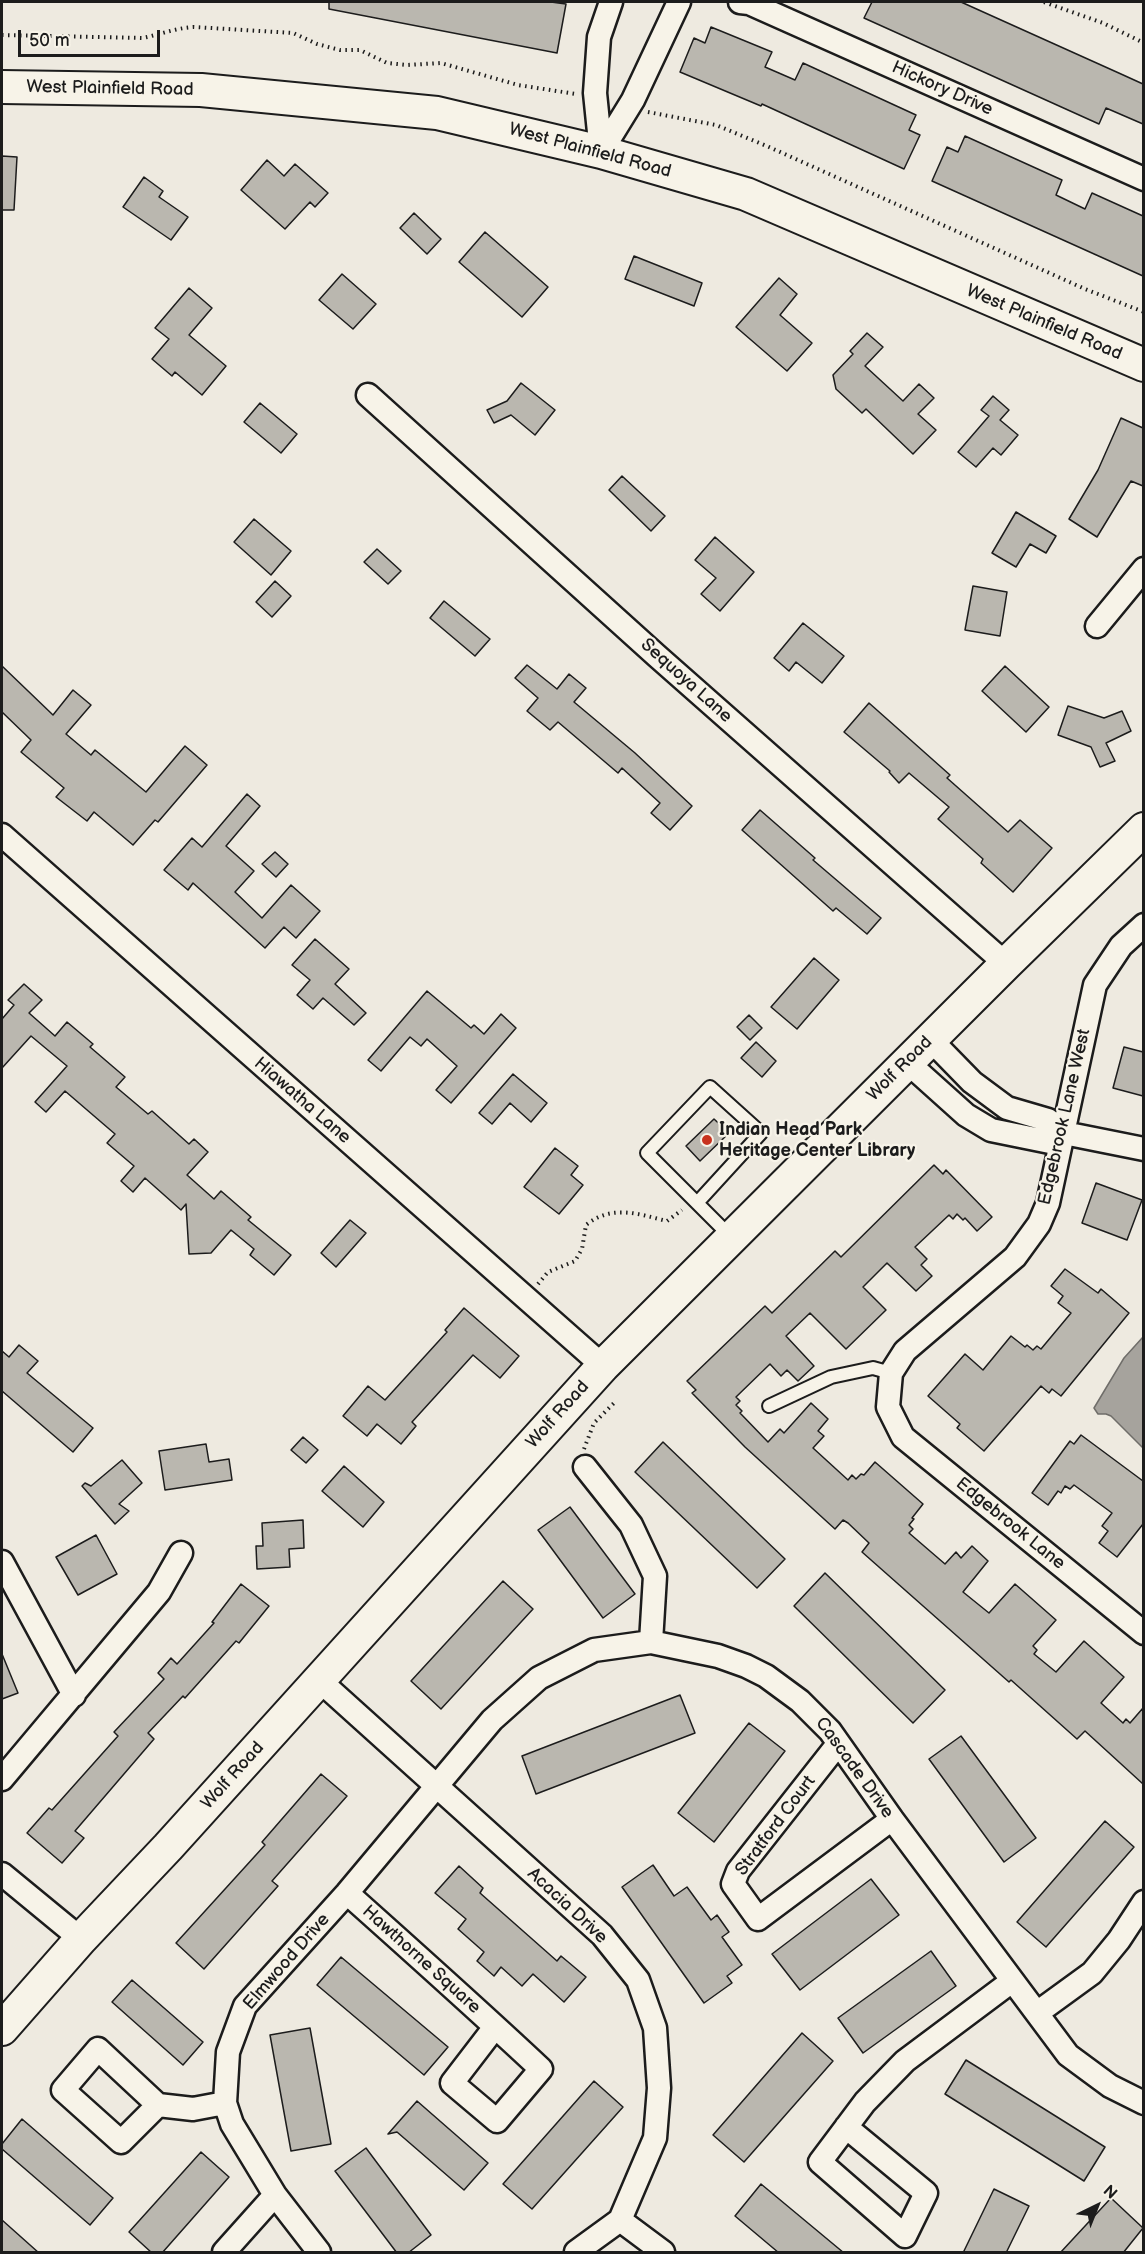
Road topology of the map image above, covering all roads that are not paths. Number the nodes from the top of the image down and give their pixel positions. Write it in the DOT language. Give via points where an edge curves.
graph roads {
  1 [pos="611,2"];
  2 [pos="680,2"];
  3 [pos="740,2"];
  4 [pos="2,87"];
  5 [pos="601,152"];
  6 [pos="1143,179"];
  7 [pos="1143,365"];
  8 [pos="368,395"];
  9 [pos="1143,569"];
  10 [pos="1097,626"];
  11 [pos="1143,829"];
  12 [pos="2,835"];
  13 [pos="1143,925"];
  14 [pos="1006,964"];
  15 [pos="930,1039"];
  16 [pos="907,1062"];
  17 [pos="1064,1134"];
  18 [pos="1143,1149"];
  19 [pos="697,1203"];
  20 [pos="732,1238"];
  21 [pos="603,1366"];
  22 [pos="891,1372"];
  23 [pos="769,1406"];
  24 [pos="585,1467"];
  25 [pos="181,1553"];
  26 [pos="2,1562"];
  27 [pos="1143,1633"];
  28 [pos="651,1642"];
  29 [pos="319,1680"];
  30 [pos="74,1695"];
  31 [pos="838,1744"];
  32 [pos="2,1779"];
  33 [pos="436,1787"];
  34 [pos="892,1819"];
  35 [pos="2,1874"];
  36 [pos="347,1893"];
  37 [pos="1143,1902"];
  38 [pos="81,1939"];
  39 [pos="1012,1981"];
  40 [pos="1037,2013"];
  41 [pos="495,2027"];
  42 [pos="2,2029"];
  43 [pos="225,2103"];
  44 [pos="1143,2103"];
  45 [pos="158,2105"];
  46 [pos="846,2127"];
  47 [pos="275,2195"];
  48 [pos="620,2220"];
  49 [pos="224,2253"];
  50 [pos="320,2253"];
  51 [pos="576,2253"];
  52 [pos="663,2253"];
  1 -- 5 [label="street" via="599,37 595,93"];
  2 -- 5 [label="street" via="633,100"];
  3 -- 6 [label="street, Hickory Drive"];
  4 -- 5 [label="street, West Plainfield Road" via="201,90 437,112"];
  5 -- 7 [label="street, West Plainfield Road" via="746,194"];
  8 -- 14 [label="street, Sequoya Lane"];
  9 -- 10 [label="street"];
  11 -- 14 [label="street, Wolf Road"];
  12 -- 21 [label="street, Hiawatha Lane"];
  13 -- 17 [label="street, Edgebrook Lane West" via="1121,946 1095,985"];
  14 -- 15 [label="street, Wolf Road"];
  15 -- 16 [label="street, Wolf Road"];
  15 -- 17 [label="street" via="972,1082 1007,1108 1048,1120"];
  16 -- 17 [label="street" via="966,1115 991,1130 1050,1142"];
  16 -- 20 [label="street, Wolf Road"];
  17 -- 18 [label="street"];
  17 -- 22 [label="street, Edgebrook Lane West" via="1048,1203 1030,1238 1015,1257 905,1351"];
  19 -- 19 [label="lane" via="761,1133 710,1087 647,1153"];
  19 -- 20 [label="lane"];
  20 -- 21 [label="street, Wolf Road"];
  21 -- 29 [label="street, Wolf Road"];
  22 -- 23 [label="lane" via="873,1368 831,1377"];
  22 -- 27 [label="street, Edgebrook Lane" via="888,1407 903,1437"];
  24 -- 28 [label="street" via="631,1525 655,1576"];
  25 -- 30 [label="street" via="159,1592"];
  26 -- 30 [label="street"];
  28 -- 31 [label="street, Cascade Drive" via="717,1656 766,1676 821,1720"];
  28 -- 33 [label="street, Cascade Drive" via="594,1650 539,1678 492,1720"];
  29 -- 33 [label="street, Acacia Drive"];
  29 -- 38 [label="street, Wolf Road"];
  30 -- 32 [label="street"];
  31 -- 34 [label="street, Cascade Drive"];
  31 -- 34 [label="street, Stratford Court" via="738,1871 733,1884 758,1919"];
  33 -- 36 [label="street, Elmwood Drive"];
  33 -- 48 [label="street, Acacia Drive" via="602,1935 638,1980 655,2028 659,2088 655,2138"];
  34 -- 39 [label="street, Cascade Drive"];
  35 -- 38 [label="street"];
  36 -- 41 [label="street, Hawthorne Square"];
  36 -- 43 [label="street, Elmwood Drive" via="245,2006 228,2052"];
  37 -- 40 [label="street" via="1092,1973"];
  38 -- 42 [label="street, Wolf Road"];
  39 -- 40 [label="street, Cascade Drive"];
  39 -- 46 [label="street" via="905,2061"];
  40 -- 44 [label="street, Cascade Drive" via="1068,2055 1110,2086"];
  43 -- 45 [label="street" via="193,2109"];
  43 -- 47 [label="street, Elmwood Drive" via="232,2124"];
  46 -- 46 [label="street" via="820,2162 905,2236 926,2193"];
  47 -- 49 [label="street"];
  47 -- 50 [label="street, Elmwood Drive"];
  48 -- 51 [label="street"];
  48 -- 52 [label="street"];
}
